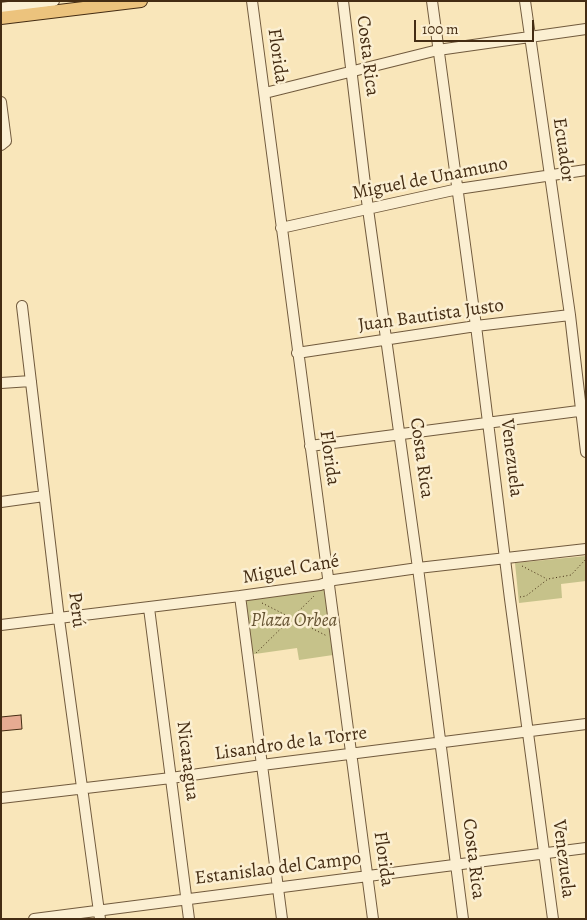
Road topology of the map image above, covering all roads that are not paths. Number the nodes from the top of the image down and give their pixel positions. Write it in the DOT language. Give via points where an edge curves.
graph roads {
  1 [pos="54,1"];
  2 [pos="140,1"];
  3 [pos="252,1"];
  4 [pos="343,1"];
  5 [pos="432,1"];
  6 [pos="526,1"];
  7 [pos="1,8"];
  8 [pos="1,18"];
  9 [pos="586,29"];
  10 [pos="531,36"];
  11 [pos="438,50"];
  12 [pos="352,72"];
  13 [pos="265,93"];
  14 [pos="1,102"];
  15 [pos="4,143"];
  16 [pos="586,170"];
  17 [pos="549,175"];
  18 [pos="458,189"];
  19 [pos="368,209"];
  20 [pos="281,228"];
  21 [pos="22,306"];
  22 [pos="570,315"];
  23 [pos="476,326"];
  24 [pos="387,340"];
  25 [pos="297,352"];
  26 [pos="30,381"];
  27 [pos="1,384"];
  28 [pos="583,410"];
  29 [pos="488,422"];
  30 [pos="400,435"];
  31 [pos="310,446"];
  32 [pos="586,452"];
  33 [pos="44,496"];
  34 [pos="1,502"];
  35 [pos="586,549"];
  36 [pos="506,558"];
  37 [pos="418,568"];
  38 [pos="328,582"];
  39 [pos="244,596"];
  40 [pos="149,608"];
  41 [pos="59,619"];
  42 [pos="1,626"];
  43 [pos="586,724"];
  44 [pos="528,732"];
  45 [pos="440,742"];
  46 [pos="351,753"];
  47 [pos="262,764"];
  48 [pos="171,778"];
  49 [pos="82,788"];
  50 [pos="1,798"];
  51 [pos="586,848"];
  52 [pos="544,853"];
  53 [pos="456,864"];
  54 [pos="368,875"];
  55 [pos="278,887"];
  56 [pos="186,899"];
  57 [pos="99,914"];
  58 [pos="34,919"];
  59 [pos="189,919"];
  60 [pos="282,919"];
  61 [pos="373,919"];
  62 [pos="463,919"];
  63 [pos="553,919"];
  1 -- 7 [label="street"];
  2 -- 8 [label="main road"];
  3 -- 13 [label="street, Florida"];
  4 -- 12 [label="street, Costa Rica"];
  5 -- 11 [label="street, Venezuela"];
  6 -- 10 [label="street, Ecuador"];
  9 -- 10 [label="street"];
  10 -- 11 [label="street"];
  10 -- 17 [label="street, Ecuador"];
  11 -- 12 [label="street"];
  11 -- 18 [label="street, Venezuela"];
  12 -- 13 [label="street"];
  12 -- 19 [label="street, Costa Rica"];
  13 -- 20 [label="street, Florida"];
  14 -- 15 [label="street"];
  16 -- 17 [label="street, Miguel de Unamuno"];
  17 -- 18 [label="street, Miguel de Unamuno"];
  17 -- 22 [label="street, Ecuador"];
  18 -- 19 [label="street, Miguel de Unamuno"];
  18 -- 23 [label="street, Venezuela"];
  19 -- 20 [label="street, Miguel de Unamuno"];
  19 -- 24 [label="street, Costa Rica"];
  20 -- 25 [label="street, Florida"];
  21 -- 26 [label="street, Perú"];
  22 -- 23 [label="street, Juan Bautista Justo"];
  22 -- 28 [label="street, Ecuador"];
  23 -- 24 [label="street, Juan Bautista Justo"];
  23 -- 29 [label="street, Venezuela"];
  24 -- 25 [label="street, Juan Bautista Justo"];
  24 -- 30 [label="street, Costa Rica"];
  25 -- 31 [label="street, Florida"];
  26 -- 27 [label="street"];
  26 -- 33 [label="street, Perú"];
  28 -- 29 [label="street"];
  28 -- 32 [label="street, Ecuador"];
  29 -- 30 [label="street"];
  29 -- 36 [label="street, Venezuela"];
  30 -- 31 [label="street"];
  30 -- 37 [label="street, Costa Rica"];
  31 -- 38 [label="street, Florida"];
  33 -- 34 [label="street"];
  33 -- 41 [label="street, Perú"];
  35 -- 36 [label="street, Miguel Cané"];
  36 -- 37 [label="street, Miguel Cané"];
  36 -- 44 [label="street, Venezuela"];
  37 -- 38 [label="street, Miguel Cané"];
  37 -- 45 [label="street, Costa Rica"];
  38 -- 39 [label="street, Miguel Cané"];
  38 -- 46 [label="street, Florida"];
  39 -- 40 [label="street, Miguel Cané"];
  39 -- 47 [label="street"];
  40 -- 41 [label="street, Miguel Cané"];
  40 -- 48 [label="street, Nicaragua"];
  41 -- 42 [label="street, Miguel Cané"];
  41 -- 49 [label="street, Perú"];
  43 -- 44 [label="street, Lisandro de la Torre"];
  44 -- 45 [label="street, Lisandro de la Torre"];
  44 -- 52 [label="street, Venezuela"];
  45 -- 46 [label="street, Lisandro de la Torre"];
  45 -- 53 [label="street, Costa Rica"];
  46 -- 47 [label="street, Lisandro de la Torre"];
  46 -- 54 [label="street, Florida"];
  47 -- 48 [label="street, Lisandro de la Torre"];
  47 -- 55 [label="street"];
  48 -- 49 [label="street, Lisandro de la Torre"];
  48 -- 56 [label="street, Nicaragua"];
  49 -- 50 [label="street, Lisandro de la Torre"];
  49 -- 57 [label="street, Perú"];
  51 -- 52 [label="street, Estanislao del Campo"];
  52 -- 53 [label="street, Estanislao del Campo"];
  52 -- 63 [label="street, Venezuela"];
  53 -- 54 [label="street, Estanislao del Campo"];
  53 -- 62 [label="street, Costa Rica"];
  54 -- 55 [label="street, Estanislao del Campo"];
  54 -- 61 [label="street, Florida"];
  55 -- 56 [label="street, Estanislao del Campo"];
  55 -- 60 [label="street"];
  56 -- 57 [label="street, Estanislao del Campo"];
  56 -- 59 [label="street, Nicaragua"];
  57 -- 58 [label="street, Estanislao del Campo"];
}
